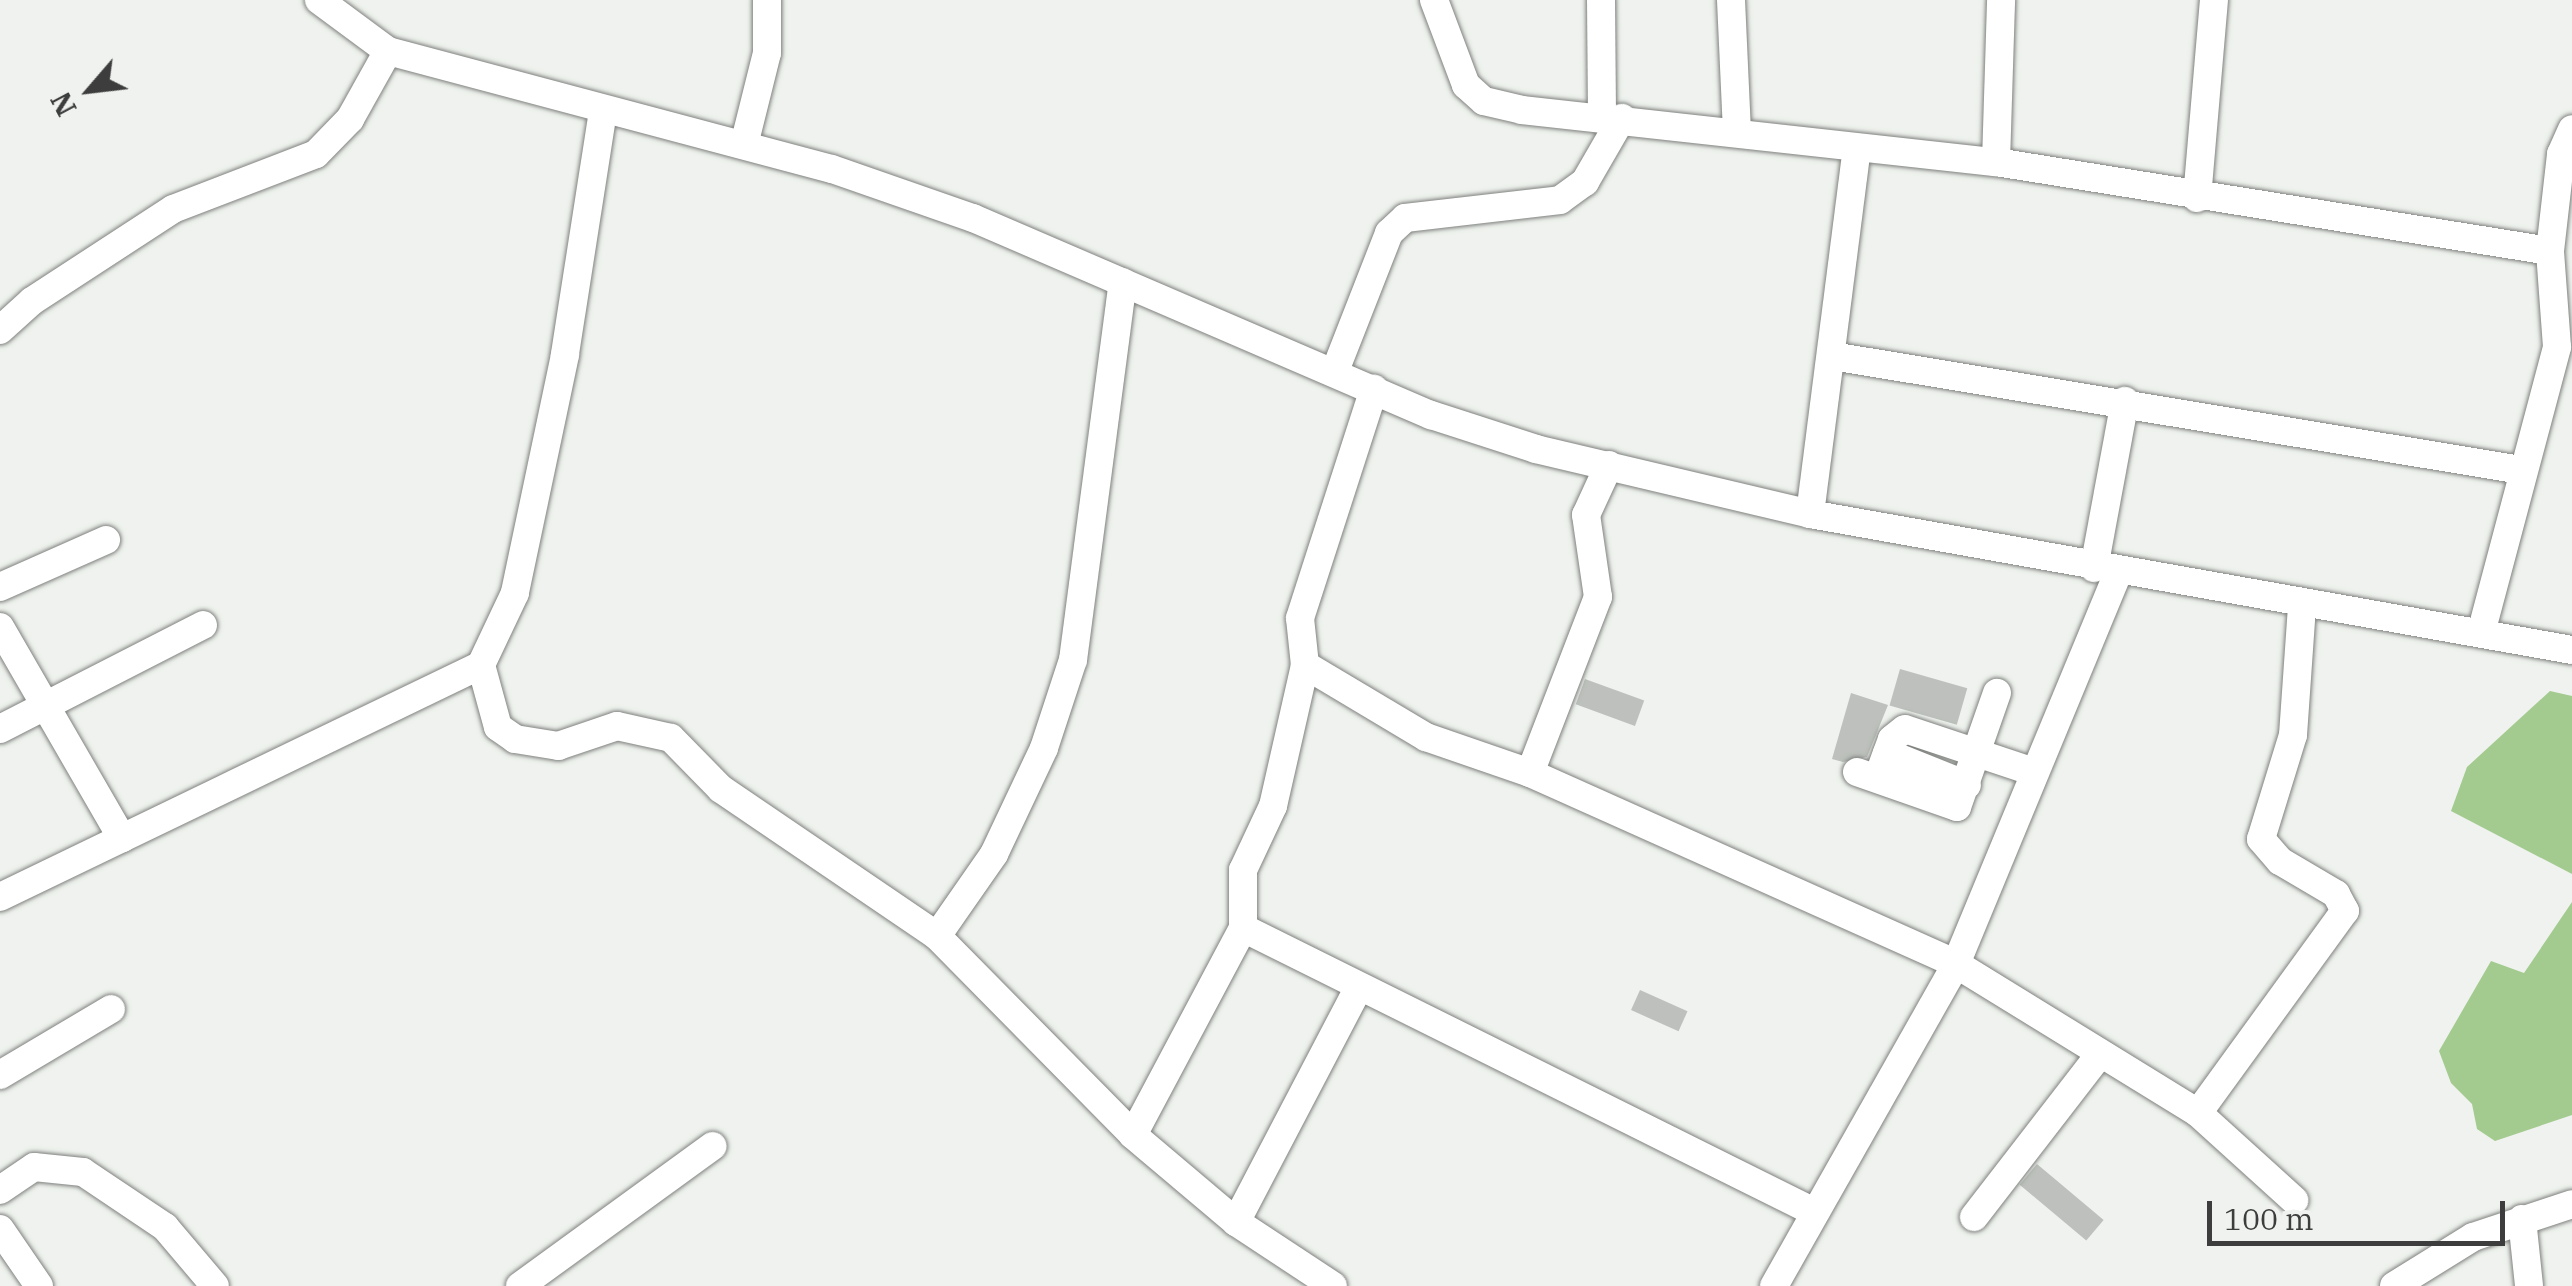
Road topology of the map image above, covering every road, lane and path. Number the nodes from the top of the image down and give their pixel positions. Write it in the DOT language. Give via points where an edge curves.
graph roads {
  1 [pos="319,0"];
  2 [pos="768,0"];
  3 [pos="1434,0"];
  4 [pos="1601,0"];
  5 [pos="1731,0"];
  6 [pos="2001,0"];
  7 [pos="2214,0"];
  8 [pos="388,50"];
  9 [pos="603,111"];
  10 [pos="1612,118"];
  11 [pos="2572,128"];
  12 [pos="1737,130"];
  13 [pos="744,145"];
  14 [pos="1857,149"];
  15 [pos="1996,162"];
  16 [pos="2197,198"];
  17 [pos="2550,250"];
  18 [pos="1123,282"];
  19 [pos="0,330"];
  20 [pos="1832,356"];
  21 [pos="1335,371"];
  22 [pos="1374,389"];
  23 [pos="2125,401"];
  24 [pos="1610,465"];
  25 [pos="2521,470"];
  26 [pos="1810,514"];
  27 [pos="106,540"];
  28 [pos="2106,570"];
  29 [pos="0,588"];
  30 [pos="2302,606"];
  31 [pos="203,626"];
  32 [pos="0,627"];
  33 [pos="2481,633"];
  34 [pos="2572,650"];
  35 [pos="1306,664"];
  36 [pos="481,666"];
  37 [pos="1997,693"];
  38 [pos="46,706"];
  39 [pos="0,729"];
  40 [pos="1978,753"];
  41 [pos="2034,772"];
  42 [pos="1530,773"];
  43 [pos="122,838"];
  44 [pos="0,897"];
  45 [pos="1243,928"];
  46 [pos="936,936"];
  47 [pos="1956,964"];
  48 [pos="1358,986"];
  49 [pos="111,1009"];
  50 [pos="2098,1055"];
  51 [pos="0,1075"];
  52 [pos="2198,1113"];
  53 [pos="1134,1135"];
  54 [pos="713,1146"];
  55 [pos="0,1190"];
  56 [pos="2294,1200"];
  57 [pos="2572,1204"];
  58 [pos="1814,1212"];
  59 [pos="1974,1217"];
  60 [pos="2522,1219"];
  61 [pos="1236,1222"];
  62 [pos="0,1229"];
  63 [pos="39,1286"];
  64 [pos="215,1286"];
  65 [pos="520,1286"];
  66 [pos="1333,1286"];
  67 [pos="1774,1286"];
  68 [pos="2394,1286"];
  69 [pos="2529,1286"];
  1 -- 8 [label="street"];
  2 -- 13 [label="street" via="767,53"];
  3 -- 10 [label="street" via="1453,60 1484,100"];
  4 -- 10 [label="street"];
  5 -- 12 [label="street"];
  6 -- 15 [label="street"];
  7 -- 16 [label="street"];
  8 -- 9 [label="street"];
  8 -- 19 [label="street" via="350,119 316,154 174,209 32,301"];
  9 -- 13 [label="street"];
  9 -- 36 [label="street" via="565,354 515,593"];
  10 -- 12 [label="street"];
  10 -- 21 [label="street" via="1584,182 1560,200 1405,218 1389,233"];
  11 -- 17 [label="street" via="2561,154"];
  12 -- 14 [label="street"];
  13 -- 18 [label="street" via="973,218"];
  14 -- 15 [label="street"];
  14 -- 20 [label="street"];
  15 -- 16 [label="street"];
  16 -- 17 [label="street"];
  17 -- 25 [label="street" via="2557,348"];
  18 -- 21 [label="street"];
  18 -- 46 [label="street" via="1073,660 1044,748 994,854"];
  20 -- 23 [label="street"];
  20 -- 26 [label="street"];
  21 -- 22 [label="street"];
  22 -- 24 [label="street" via="1536,449"];
  22 -- 35 [label="street" via="1300,618"];
  23 -- 25 [label="street"];
  23 -- 28 [label="street"];
  24 -- 26 [label="street"];
  24 -- 42 [label="street" via="1586,514 1598,597"];
  25 -- 33 [label="street"];
  26 -- 28 [label="street"];
  27 -- 29 [label="street"];
  28 -- 30 [label="street"];
  28 -- 41 [label="street"];
  30 -- 33 [label="street"];
  30 -- 52 [label="street" via="2292,735 2261,839 2280,862 2336,894 2345,911"];
  31 -- 38 [label="street"];
  32 -- 38 [label="street"];
  33 -- 34 [label="street"];
  35 -- 42 [label="street" via="1379,714"];
  35 -- 45 [label="street" via="1274,806 1244,870"];
  36 -- 43 [label="street"];
  36 -- 46 [label="street" via="498,727 516,739 558,746 617,726 671,738 721,789"];
  37 -- 40 [label="street"];
  38 -- 39 [label="street"];
  38 -- 43 [label="street"];
  40 -- 40 [label="street" via="1967,785 1874,767 1905,729"];
  40 -- 41 [label="street"];
  41 -- 47 [label="street"];
  42 -- 47 [label="street"];
  43 -- 44 [label="street"];
  45 -- 48 [label="street"];
  45 -- 53 [label="street"];
  46 -- 53 [label="street"];
  47 -- 50 [label="street"];
  47 -- 58 [label="street"];
  48 -- 58 [label="street"];
  48 -- 61 [label="street"];
  49 -- 51 [label="street"];
  50 -- 52 [label="street"];
  50 -- 59 [label="street"];
  52 -- 56 [label="street"];
  53 -- 61 [label="street"];
  54 -- 65 [label="street"];
  55 -- 64 [label="street" via="34,1167 83,1172 166,1228"];
  57 -- 60 [label="street"];
  58 -- 67 [label="street"];
  60 -- 68 [label="street" via="2473,1236"];
  60 -- 69 [label="street"];
  61 -- 66 [label="street"];
  62 -- 63 [label="street"];
}
